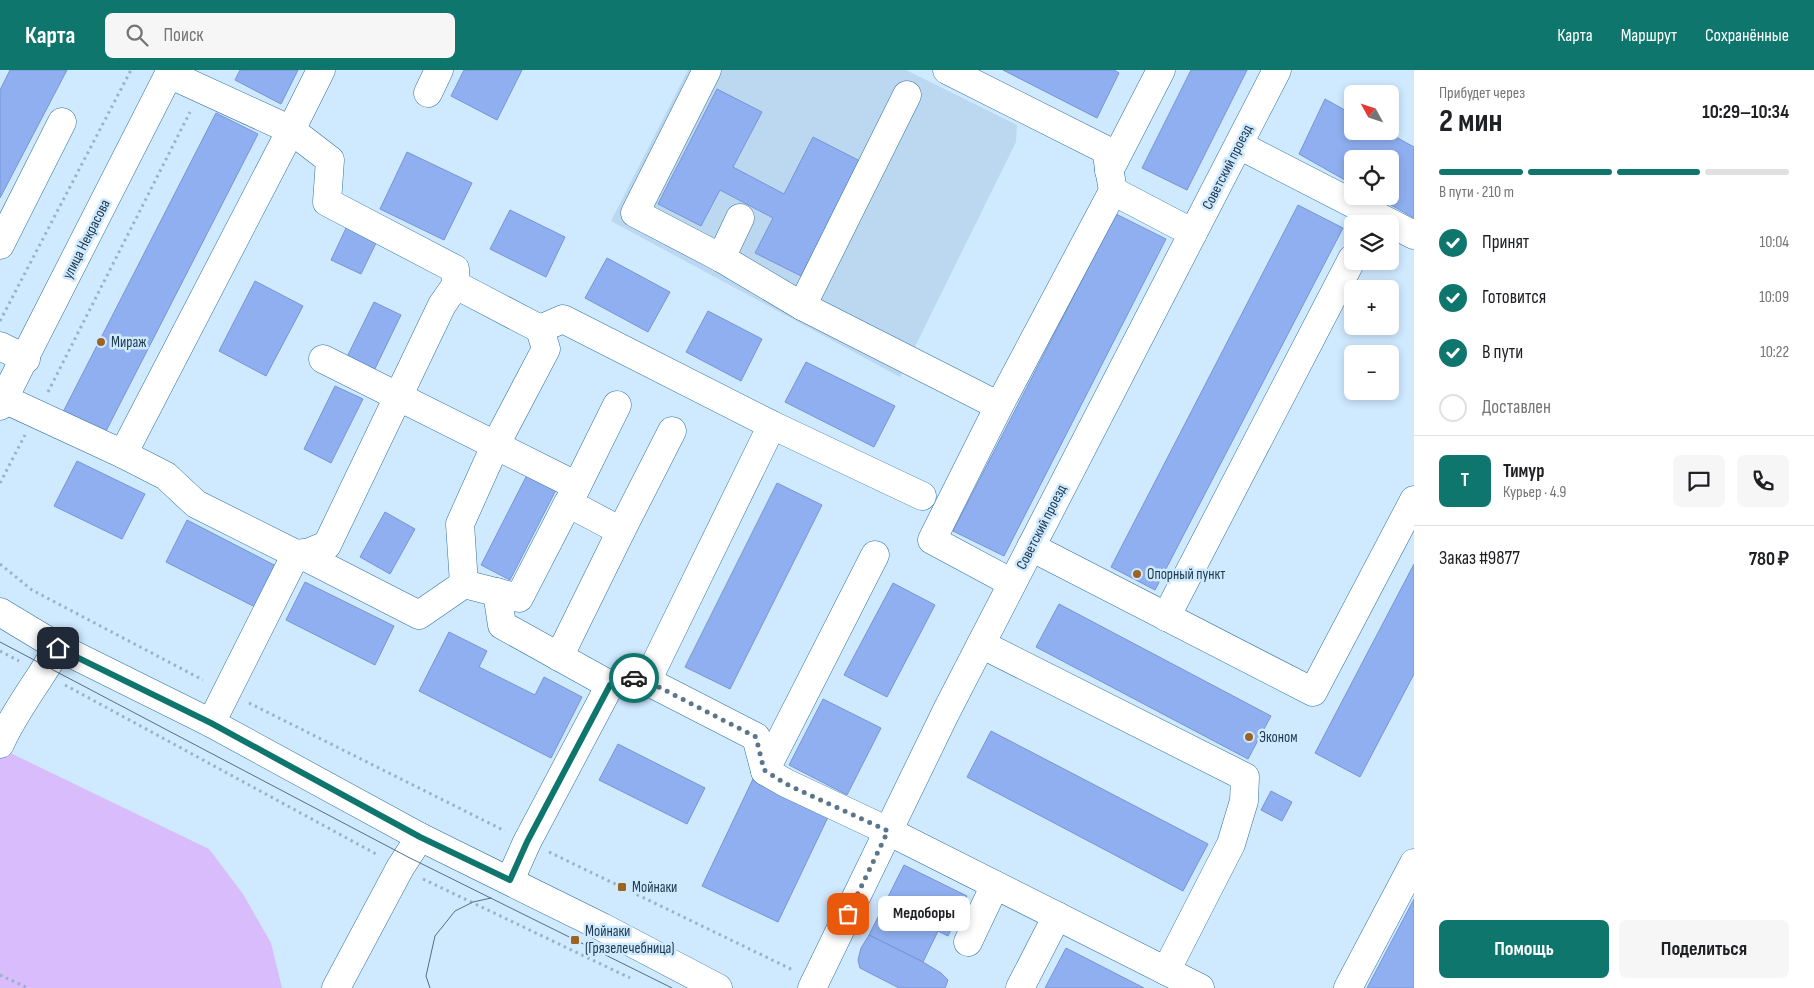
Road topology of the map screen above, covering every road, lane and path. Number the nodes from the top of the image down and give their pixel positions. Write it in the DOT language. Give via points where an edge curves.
graph roads {
  1 [pos="131,70"];
  2 [pos="321,70"];
  3 [pos="707,70"];
  4 [pos="947,70"];
  5 [pos="1161,70"];
  6 [pos="1277,70"];
  7 [pos="170,72"];
  8 [pos="202,89"];
  9 [pos="907,95"];
  10 [pos="62,122"];
  11 [pos="291,130"];
  12 [pos="1238,145"];
  13 [pos="1111,181"];
  14 [pos="1366,215"];
  15 [pos="740,218"];
  16 [pos="1399,229"];
  17 [pos="1193,233"];
  18 [pos="1414,235"];
  19 [pos="0,245"];
  20 [pos="721,258"];
  21 [pos="1346,270"];
  22 [pos="456,285"];
  23 [pos="802,306"];
  24 [pos="0,321"];
  25 [pos="540,329"];
  26 [pos="0,346"];
  27 [pos="26,358"];
  28 [pos="323,359"];
  29 [pos="397,398"];
  30 [pos="2,403"];
  31 [pos="617,405"];
  32 [pos="999,406"];
  33 [pos="36,414"];
  34 [pos="772,425"];
  35 [pos="672,431"];
  36 [pos="496,446"];
  37 [pos="123,454"];
  38 [pos="0,483"];
  39 [pos="572,495"];
  40 [pos="922,496"];
  41 [pos="1414,500"];
  42 [pos="620,530"];
  43 [pos="1031,547"];
  44 [pos="298,554"];
  45 [pos="875,555"];
  46 [pos="0,564"];
  47 [pos="1012,583"];
  48 [pos="464,584"];
  49 [pos="497,592"];
  50 [pos="0,612"];
  51 [pos="1166,617"];
  52 [pos="981,644"];
  53 [pos="58,648"];
  54 [pos="0,651"];
  55 [pos="559,656"];
  56 [pos="43,673"];
  57 [pos="647,681"];
  58 [pos="610,685"];
  59 [pos="227,692"];
  60 [pos="211,723"];
  61 [pos="0,744"];
  62 [pos="764,770"];
  63 [pos="888,831"];
  64 [pos="420,837"];
  65 [pos="527,842"];
  66 [pos="1414,863"];
  67 [pos="400,868"];
  68 [pos="510,880"];
  69 [pos="995,885"];
  70 [pos="1056,916"];
  71 [pos="968,942"];
  72 [pos="1166,971"];
  73 [pos="0,975"];
  74 [pos="630,978"];
  75 [pos="814,984"];
  76 [pos="28,988"];
  77 [pos="336,988"];
  78 [pos="718,988"];
  79 [pos="1020,988"];
  80 [pos="1200,988"];
  81 [pos="1348,988"];
  1 -- 24 [label="path"];
  2 -- 11 [label="street"];
  3 -- 20 [label="street" via="635,214"];
  4 -- 13 [label="street" via="1106,150"];
  5 -- 13 [label="street"];
  6 -- 12 [label="street, Советский проезд"];
  7 -- 8 [label="street"];
  7 -- 27 [label="street, улица Некрасова"];
  8 -- 11 [label="street"];
  8 -- 33 [label="path"];
  9 -- 23 [label="street"];
  10 -- 19 [label="street"];
  11 -- 22 [label="street" via="330,160 327,202 455,269"];
  11 -- 37 [label="street"];
  12 -- 14 [label="street"];
  12 -- 17 [label="street, Советский проезд"];
  13 -- 17 [label="street"];
  13 -- 32 [label="street"];
  15 -- 20 [label="street"];
  16 -- 18 [label="street"];
  17 -- 43 [label="street, Советский проезд"];
  20 -- 23 [label="street"];
  21 -- 51 [label="street"];
  22 -- 25 [label="street"];
  22 -- 29 [label="street" via="442,305"];
  23 -- 32 [label="street"];
  25 -- 34 [label="street" via="563,319"];
  25 -- 36 [label="street" via="546,349"];
  26 -- 27 [label="street"];
  27 -- 30 [label="street, улица Некрасова"];
  28 -- 29 [label="street"];
  29 -- 36 [label="street"];
  29 -- 44 [label="street" via="327,545"];
  30 -- 33 [label="street"];
  31 -- 39 [label="street"];
  32 -- 47 [label="street" via="932,540"];
  33 -- 37 [label="street"];
  33 -- 38 [label="path"];
  34 -- 40 [label="street"];
  34 -- 57 [label="street"];
  35 -- 42 [label="street"];
  36 -- 39 [label="street"];
  36 -- 48 [label="street" via="460,524"];
  37 -- 44 [label="street" via="166,476 196,504"];
  39 -- 42 [label="street"];
  39 -- 49 [label="street" via="519,598"];
  41 -- 51 [label="street" via="1313,692"];
  42 -- 55 [label="street"];
  43 -- 47 [label="street, Советский проезд"];
  43 -- 51 [label="street"];
  44 -- 48 [label="street" via="419,614"];
  44 -- 59 [label="street"];
  45 -- 62 [label="street"];
  46 -- 59 [label="path" via="32,590"];
  47 -- 52 [label="street, Советский проезд"];
  48 -- 49 [label="street"];
  49 -- 55 [label="street" via="502,625"];
  50 -- 53 [label="street"];
  52 -- 63 [label="street, Советский проезд"];
  52 -- 72 [label="street" via="1245,777 1244,801 1230,844"];
  53 -- 56 [label="street"];
  53 -- 60 [label="street"];
  54 -- 56 [label="path"];
  55 -- 58 [label="street"];
  56 -- 61 [label="street"];
  56 -- 67 [label="path"];
  57 -- 58 [label="street" via="627,677"];
  57 -- 62 [label="street" via="756,737"];
  58 -- 65 [label="street"];
  59 -- 60 [label="street"];
  59 -- 65 [label="path"];
  60 -- 64 [label="street"];
  62 -- 63 [label="street" via="786,784"];
  63 -- 69 [label="street"];
  63 -- 75 [label="street, Советский проезд"];
  64 -- 67 [label="street"];
  64 -- 68 [label="street"];
  65 -- 68 [label="street"];
  65 -- 75 [label="path"];
  66 -- 81 [label="street"];
  67 -- 74 [label="path"];
  67 -- 77 [label="street"];
  68 -- 78 [label="street"];
  69 -- 70 [label="street"];
  69 -- 71 [label="street"];
  70 -- 72 [label="street"];
  70 -- 79 [label="street"];
  72 -- 80 [label="street"];
  73 -- 76 [label="path"];
}
